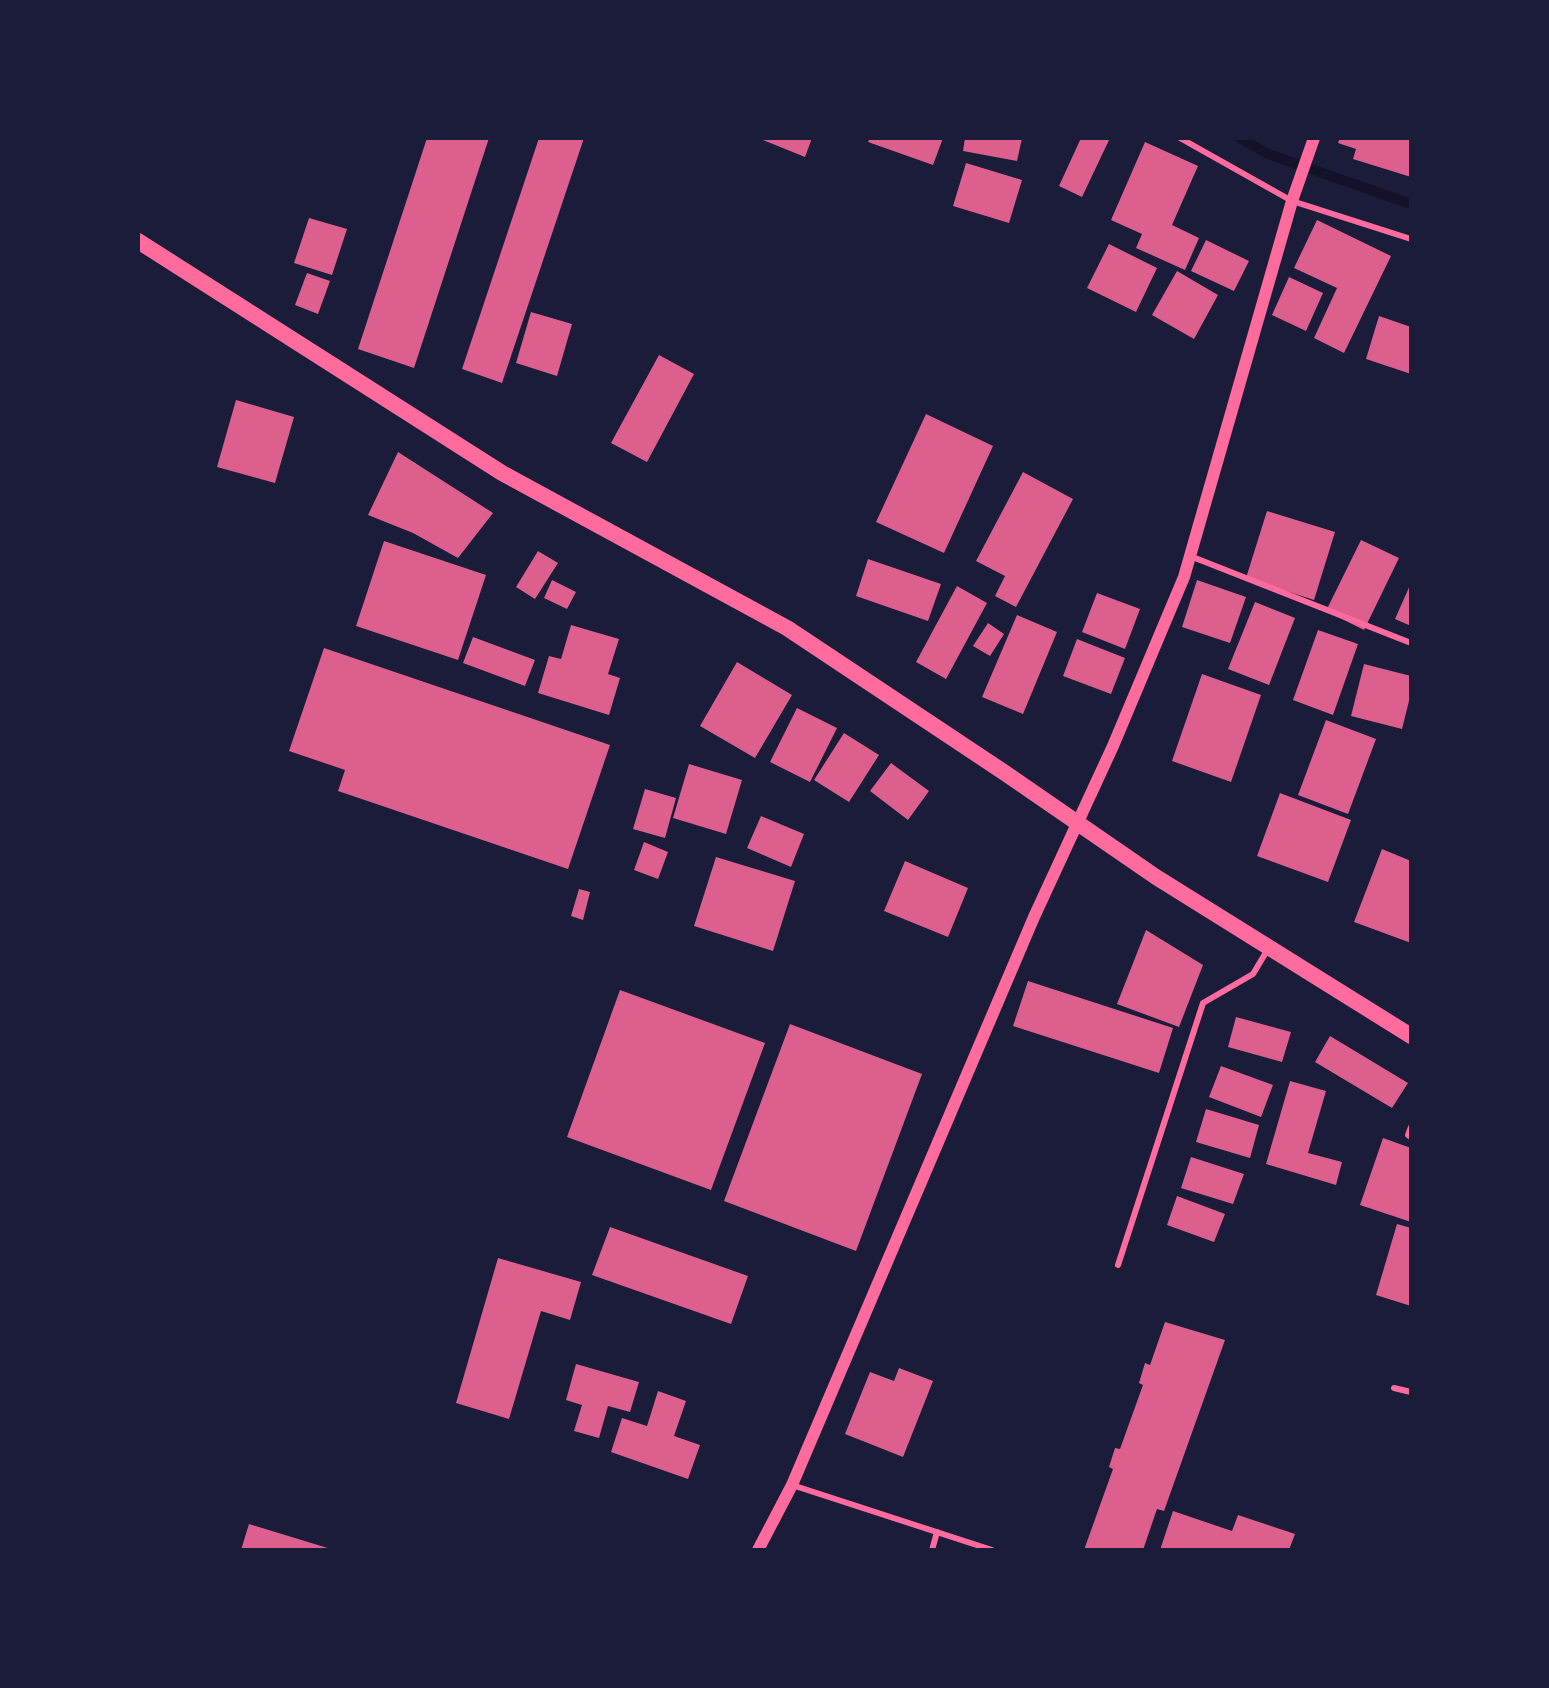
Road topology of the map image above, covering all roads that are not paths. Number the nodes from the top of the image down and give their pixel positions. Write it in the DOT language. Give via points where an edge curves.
graph roads {
  1 [pos="1180,138"];
  2 [pos="1312,142"];
  3 [pos="1292,201"];
  4 [pos="1411,239"];
  5 [pos="138,241"];
  6 [pos="1190,556"];
  7 [pos="1411,642"];
  8 [pos="1077,823"];
  9 [pos="1269,948"];
  10 [pos="1411,1036"];
  11 [pos="1411,1126"];
  12 [pos="1411,1137"];
  13 [pos="1118,1265"];
  14 [pos="1394,1388"];
  15 [pos="1411,1392"];
  16 [pos="792,1485"];
  17 [pos="938,1532"];
  18 [pos="758,1550"];
  19 [pos="932,1550"];
  20 [pos="992,1550"];
  1 -- 3 [label="street"];
  2 -- 3 [label="main road"];
  3 -- 4 [label="street"];
  3 -- 6 [label="main road"];
  5 -- 8 [label="highway" via="502,473 787,628"];
  6 -- 7 [label="street"];
  6 -- 8 [label="main road" via="1113,746"];
  8 -- 9 [label="highway"];
  8 -- 16 [label="main road"];
  9 -- 10 [label="highway"];
  9 -- 13 [label="street" via="1253,975 1203,1003"];
  11 -- 12 [label="street"];
  14 -- 15 [label="street"];
  16 -- 17 [label="street"];
  16 -- 18 [label="main road"];
  17 -- 19 [label="street"];
  17 -- 20 [label="street"];
}
